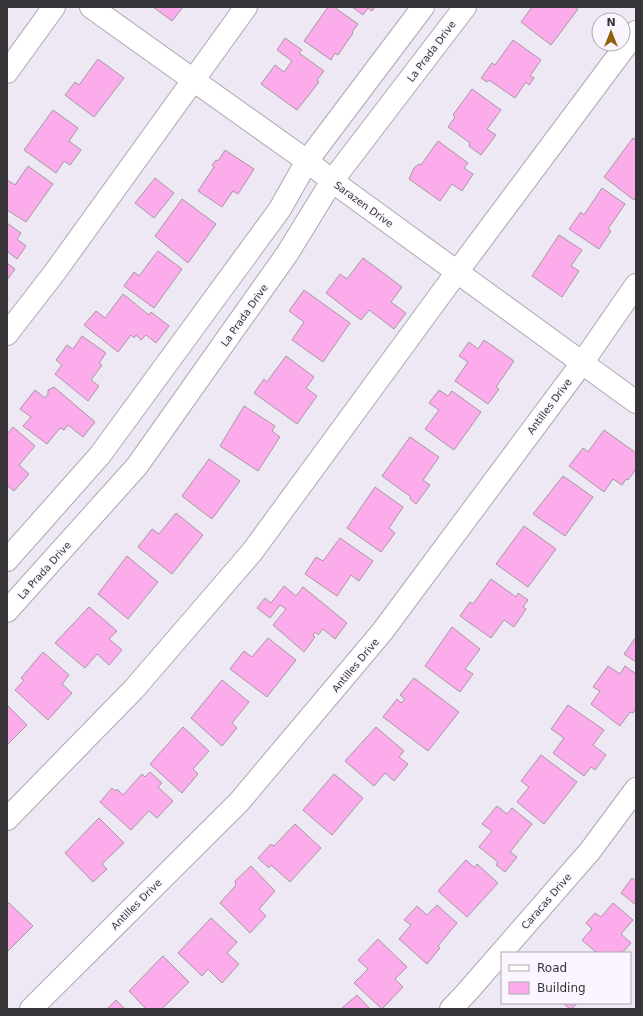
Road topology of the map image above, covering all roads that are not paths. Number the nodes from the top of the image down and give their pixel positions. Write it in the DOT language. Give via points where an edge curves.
graph roads {
  1 [pos="54,7"];
  2 [pos="91,7"];
  3 [pos="246,7"];
  4 [pos="423,7"];
  5 [pos="465,7"];
  6 [pos="636,32"];
  7 [pos="7,72"];
  8 [pos="193,80"];
  9 [pos="307,161"];
  10 [pos="332,181"];
  11 [pos="457,272"];
  12 [pos="636,285"];
  13 [pos="7,334"];
  14 [pos="582,363"];
  15 [pos="636,402"];
  16 [pos="7,560"];
  17 [pos="7,611"];
  18 [pos="636,789"];
  19 [pos="7,819"];
  20 [pos="502,952"];
  21 [pos="501,953"];
  22 [pos="31,1009"];
  23 [pos="451,1009"];
  1 -- 7 [label="street"];
  2 -- 8 [label="street, Sarazen Drive"];
  3 -- 8 [label="street"];
  4 -- 9 [label="street"];
  5 -- 10 [label="street, La Prada Drive"];
  6 -- 11 [label="street"];
  8 -- 9 [label="street, Sarazen Drive"];
  8 -- 13 [label="street" via="55,272"];
  9 -- 10 [label="street, Sarazen Drive"];
  9 -- 16 [label="street" via="280,209 100,455"];
  10 -- 11 [label="street, Sarazen Drive"];
  10 -- 17 [label="street, La Prada Drive" via="288,254 137,466"];
  11 -- 14 [label="street, Sarazen Drive"];
  11 -- 19 [label="street" via="252,552 134,689"];
  12 -- 14 [label="street, Antilles Drive"];
  14 -- 15 [label="street, Sarazen Drive"];
  14 -- 22 [label="street, Antilles Drive" via="382,632 239,802"];
  18 -- 20 [label="street, Caracas Drive" via="590,851"];
  21 -- 23 [label="street, Caracas Drive"];
}
